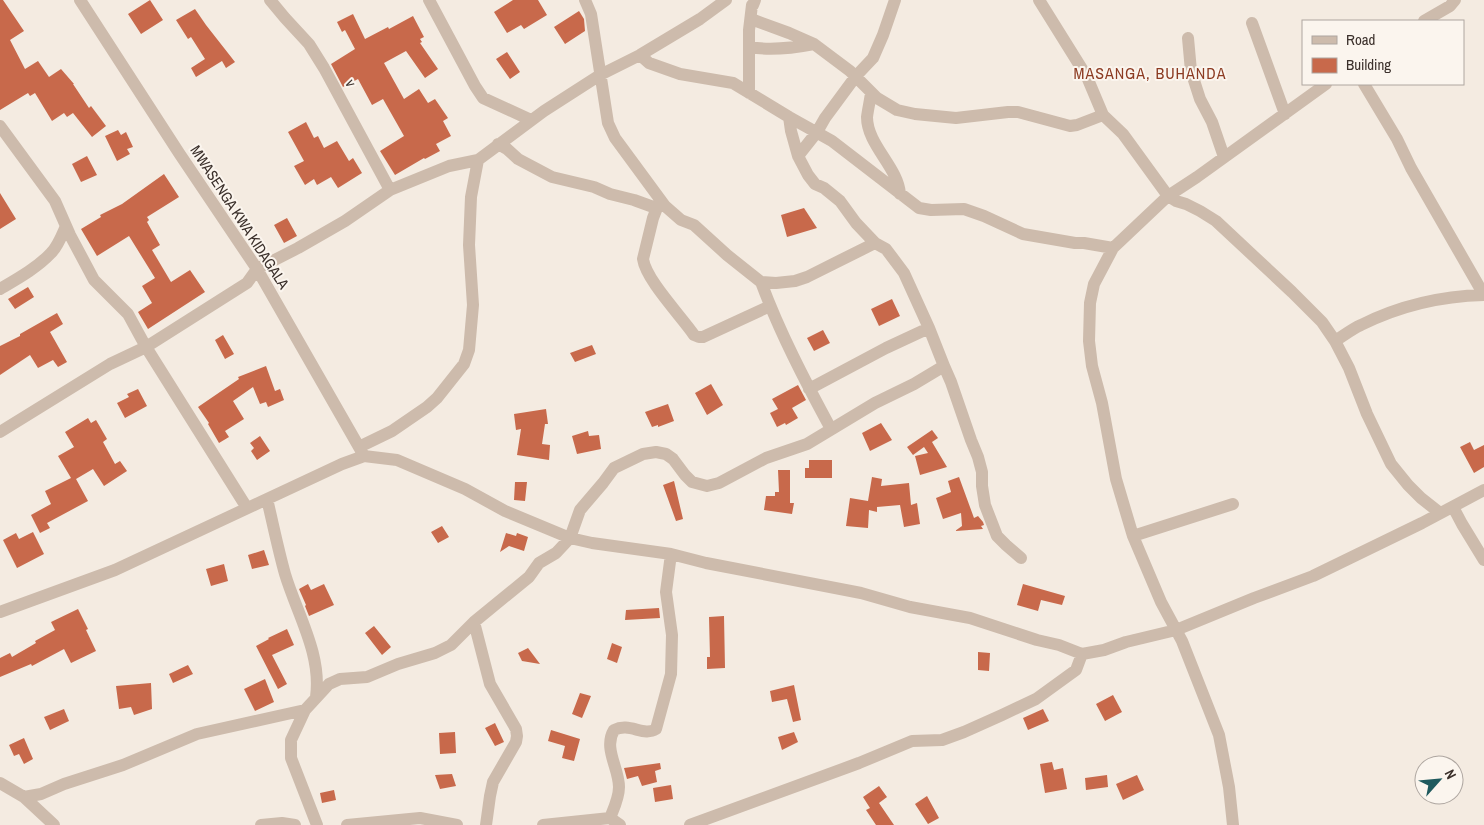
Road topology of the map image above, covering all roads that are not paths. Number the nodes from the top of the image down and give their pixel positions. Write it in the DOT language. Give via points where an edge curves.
graph roads {
  1 [pos="80,0"];
  2 [pos="270,0"];
  3 [pos="430,0"];
  4 [pos="585,0"];
  5 [pos="726,0"];
  6 [pos="755,0"];
  7 [pos="895,0"];
  8 [pos="1039,0"];
  9 [pos="1456,0"];
  10 [pos="751,19"];
  11 [pos="1426,20"];
  12 [pos="1252,23"];
  13 [pos="1188,38"];
  14 [pos="814,44"];
  15 [pos="750,47"];
  16 [pos="640,55"];
  17 [pos="600,75"];
  18 [pos="856,76"];
  19 [pos="1325,85"];
  20 [pos="1365,85"];
  21 [pos="749,93"];
  22 [pos="872,94"];
  23 [pos="1285,114"];
  24 [pos="1103,115"];
  25 [pos="790,117"];
  26 [pos="530,120"];
  27 [pos="0,126"];
  28 [pos="817,132"];
  29 [pos="498,144"];
  30 [pos="798,156"];
  31 [pos="1224,157"];
  32 [pos="478,160"];
  33 [pos="390,190"];
  34 [pos="900,194"];
  35 [pos="1168,196"];
  36 [pos="658,204"];
  37 [pos="66,226"];
  38 [pos="874,242"];
  39 [pos="1113,248"];
  40 [pos="257,268"];
  41 [pos="761,282"];
  42 [pos="0,289"];
  43 [pos="1484,295"];
  44 [pos="770,306"];
  45 [pos="929,328"];
  46 [pos="1335,341"];
  47 [pos="146,347"];
  48 [pos="944,366"];
  49 [pos="809,389"];
  50 [pos="831,429"];
  51 [pos="0,432"];
  52 [pos="362,452"];
  53 [pos="1484,490"];
  54 [pos="267,498"];
  55 [pos="1233,504"];
  56 [pos="1454,507"];
  57 [pos="247,508"];
  58 [pos="1440,513"];
  59 [pos="1133,536"];
  60 [pos="570,538"];
  61 [pos="671,554"];
  62 [pos="1021,558"];
  63 [pos="1484,560"];
  64 [pos="0,612"];
  65 [pos="474,622"];
  66 [pos="1176,630"];
  67 [pos="1082,654"];
  68 [pos="316,696"];
  69 [pos="305,710"];
  70 [pos="0,783"];
  71 [pos="24,797"];
  72 [pos="615,821"];
  73 [pos="54,825"];
  74 [pos="261,825"];
  75 [pos="295,825"];
  76 [pos="317,825"];
  77 [pos="347,825"];
  78 [pos="457,825"];
  79 [pos="486,825"];
  80 [pos="543,825"];
  81 [pos="690,825"];
  82 [pos="1232,825"];
  1 -- 40 [label="street, MWASENGA KWA KIDAGALA"];
  2 -- 33 [label="street, v" via="309,44"];
  3 -- 26 [label="street" via="483,98"];
  4 -- 17 [label="street" via="591,14"];
  5 -- 16 [label="street"];
  6 -- 10 [label="street"];
  7 -- 18 [label="street" via="873,58"];
  8 -- 24 [label="street" via="1087,77"];
  9 -- 11 [label="street"];
  10 -- 14 [label="street"];
  10 -- 15 [label="street"];
  12 -- 23 [label="street"];
  13 -- 31 [label="street" via="1191,71"];
  14 -- 15 [label="street" via="768,50"];
  14 -- 18 [label="street"];
  15 -- 21 [label="street"];
  16 -- 17 [label="street"];
  16 -- 21 [label="street" via="649,63 680,74 733,83"];
  17 -- 26 [label="street"];
  17 -- 36 [label="street" via="608,123"];
  18 -- 22 [label="street"];
  18 -- 28 [label="street"];
  19 -- 23 [label="street"];
  20 -- 43 [label="street"];
  21 -- 25 [label="street"];
  22 -- 24 [label="street" via="898,110 938,117 1018,112 1070,126"];
  22 -- 34 [label="street" via="867,119 896,178"];
  23 -- 31 [label="street"];
  24 -- 35 [label="street" via="1123,134"];
  25 -- 28 [label="street"];
  25 -- 30 [label="street"];
  26 -- 29 [label="street"];
  27 -- 37 [label="street" via="45,185"];
  28 -- 30 [label="street"];
  28 -- 34 [label="street"];
  29 -- 32 [label="street"];
  29 -- 36 [label="street" via="552,177"];
  30 -- 38 [label="street" via="815,184 840,201"];
  31 -- 35 [label="street"];
  32 -- 33 [label="street" via="449,166"];
  32 -- 52 [label="street" via="471,197 472,305 469,350 464,364 443,392 427,406"];
  33 -- 40 [label="street" via="345,221"];
  34 -- 39 [label="street" via="919,208 964,209 1023,234"];
  35 -- 39 [label="street"];
  35 -- 46 [label="street" via="1216,221 1322,322"];
  36 -- 41 [label="street" via="694,225"];
  36 -- 44 [label="street" via="643,259 644,266 694,335 703,337"];
  37 -- 42 [label="street" via="52,252"];
  37 -- 47 [label="street" via="94,280 125,309"];
  38 -- 41 [label="street" via="807,278"];
  38 -- 45 [label="street" via="886,250 904,273"];
  39 -- 59 [label="street" via="1094,284 1089,342 1116,479"];
  40 -- 47 [label="street" via="247,283"];
  40 -- 52 [label="street, MWASENGA KWA KIDAGALA"];
  41 -- 44 [label="street"];
  43 -- 46 [label="street" via="1442,298 1393,312 1361,325"];
  44 -- 49 [label="street"];
  45 -- 48 [label="street"];
  45 -- 49 [label="street"];
  46 -- 58 [label="street" via="1390,464 1421,498"];
  47 -- 51 [label="street" via="110,364"];
  47 -- 57 [label="street"];
  48 -- 50 [label="street"];
  48 -- 62 [label="street" via="978,457 985,505 998,536"];
  49 -- 50 [label="street"];
  50 -- 60 [label="street" via="807,444 766,458 707,486 692,482 666,454 643,454 611,470 580,510"];
  52 -- 54 [label="street"];
  52 -- 60 [label="street" via="397,460 424,471 505,511"];
  53 -- 56 [label="street"];
  54 -- 57 [label="street"];
  54 -- 68 [label="street" via="285,574 318,678"];
  55 -- 59 [label="street"];
  56 -- 58 [label="street"];
  56 -- 63 [label="street"];
  57 -- 64 [label="street" via="116,570"];
  58 -- 66 [label="street" via="1314,576"];
  59 -- 66 [label="street"];
  60 -- 61 [label="street"];
  60 -- 65 [label="street"];
  61 -- 67 [label="street" via="970,618"];
  61 -- 72 [label="street" via="666,592 672,636 671,674 656,729 647,732 625,726 614,730 610,740 619,789"];
  65 -- 68 [label="street" via="451,645 435,653 367,677 340,679"];
  65 -- 79 [label="street" via="490,684 517,736 493,782"];
  66 -- 67 [label="street"];
  66 -- 82 [label="street" via="1219,735"];
  67 -- 81 [label="street" via="1076,670 1036,699 1002,716 942,740 912,741"];
  68 -- 69 [label="street"];
  69 -- 71 [label="street" via="197,734 123,766"];
  69 -- 76 [label="street" via="291,740 291,758"];
  70 -- 71 [label="street"];
  71 -- 73 [label="street"];
  72 -- 80 [label="street"];
  74 -- 75 [label="street"];
  77 -- 78 [label="street" via="420,818"];
}
